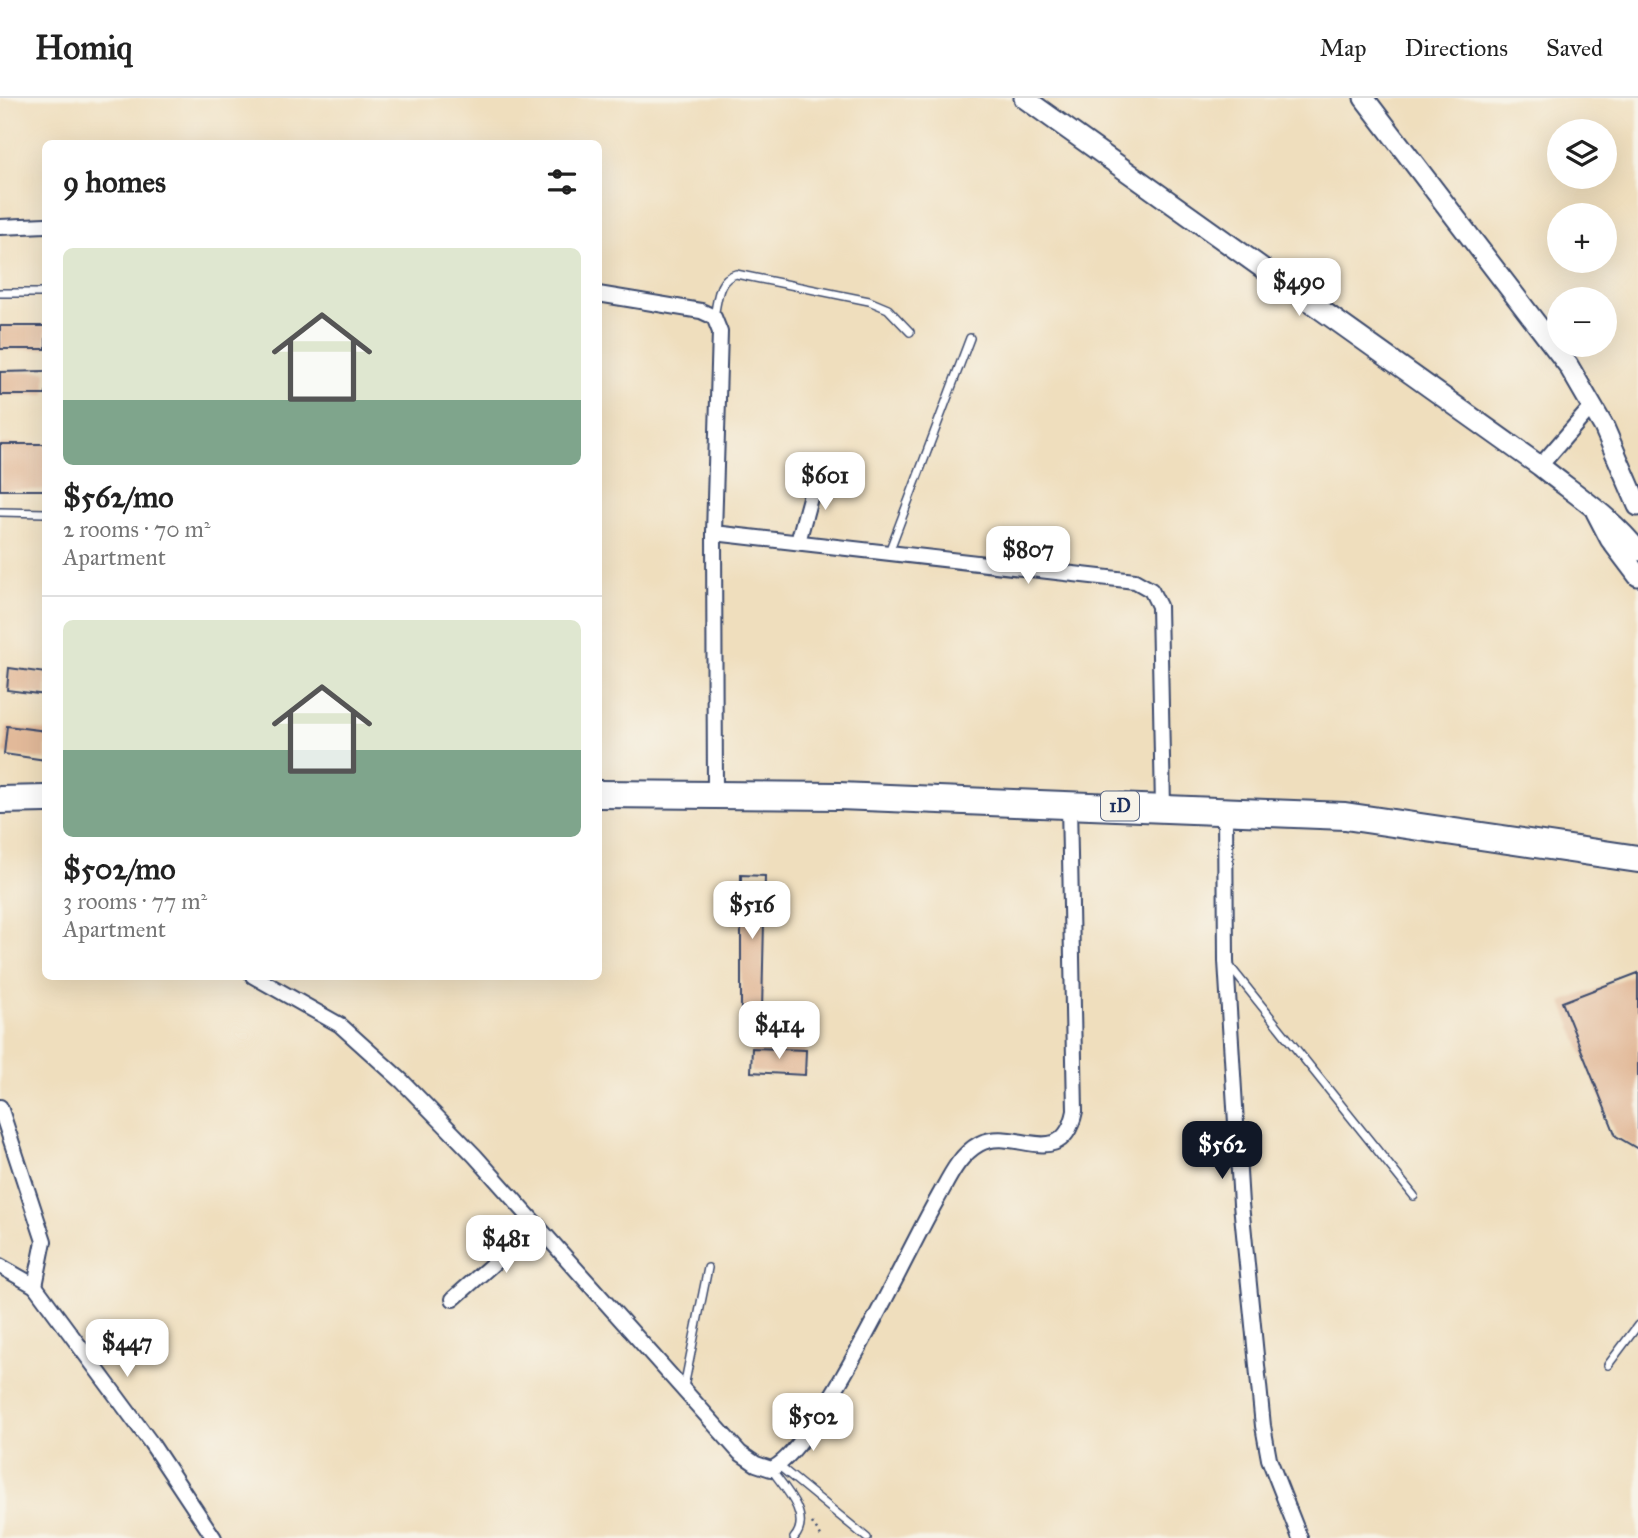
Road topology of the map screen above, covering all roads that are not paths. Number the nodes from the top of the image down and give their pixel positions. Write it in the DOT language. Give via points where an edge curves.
graph roads {
  1 [pos="1024,98"];
  2 [pos="1364,98"];
  3 [pos="42,225"];
  4 [pos="0,227"];
  5 [pos="0,293"];
  6 [pos="42,293"];
  7 [pos="602,295"];
  8 [pos="714,317"];
  9 [pos="910,332"];
  10 [pos="970,338"];
  11 [pos="1592,406"];
  12 [pos="1540,466"];
  13 [pos="817,472"];
  14 [pos="1638,506"];
  15 [pos="0,512"];
  16 [pos="1595,512"];
  17 [pos="42,513"];
  18 [pos="714,533"];
  19 [pos="798,542"];
  20 [pos="1638,551"];
  21 [pos="889,552"];
  22 [pos="1638,576"];
  23 [pos="602,794"];
  24 [pos="715,794"];
  25 [pos="0,800"];
  26 [pos="42,800"];
  27 [pos="1069,804"];
  28 [pos="1163,807"];
  29 [pos="1225,810"];
  30 [pos="1638,859"];
  31 [pos="1226,961"];
  32 [pos="261,980"];
  33 [pos="0,1107"];
  34 [pos="1414,1196"];
  35 [pos="537,1224"];
  36 [pos="0,1266"];
  37 [pos="708,1268"];
  38 [pos="35,1286"];
  39 [pos="453,1299"];
  40 [pos="1638,1325"];
  41 [pos="1608,1365"];
  42 [pos="684,1387"];
  43 [pos="775,1467"];
  44 [pos="1299,1537"];
  45 [pos="214,1538"];
  46 [pos="794,1538"];
  47 [pos="867,1538"];
  1 -- 12 [label="street"];
  2 -- 11 [label="street" via="1567,365"];
  3 -- 4 [label="street"];
  5 -- 6 [label="lane"];
  7 -- 8 [label="street"];
  8 -- 9 [label="lane" via="722,283 736,274 869,301 888,309"];
  8 -- 18 [label="street" via="720,332"];
  10 -- 21 [label="lane"];
  11 -- 12 [label="street"];
  11 -- 14 [label="street"];
  12 -- 16 [label="street"];
  13 -- 19 [label="street"];
  15 -- 17 [label="lane"];
  16 -- 20 [label="street" via="1620,527"];
  16 -- 22 [label="street"];
  18 -- 19 [label="street"];
  18 -- 24 [label="street"];
  19 -- 21 [label="street"];
  21 -- 28 [label="street" via="1135,581 1151,590 1159,606"];
  23 -- 24 [label="highway, 1D"];
  24 -- 27 [label="highway, 1D"];
  25 -- 26 [label="highway"];
  27 -- 28 [label="highway, 1D"];
  27 -- 43 [label="street" via="1072,1124 1055,1143 997,1140 968,1152 936,1201 826,1403"];
  28 -- 29 [label="highway, 1D"];
  29 -- 30 [label="highway, 1D" via="1345,816"];
  29 -- 31 [label="street"];
  31 -- 34 [label="lane"];
  31 -- 44 [label="street" via="1241,1204 1263,1426 1269,1458"];
  32 -- 35 [label="street" via="310,1006 371,1051"];
  33 -- 38 [label="street" via="44,1241"];
  35 -- 39 [label="street"];
  35 -- 42 [label="street"];
  36 -- 38 [label="street"];
  37 -- 42 [label="lane"];
  38 -- 45 [label="street" via="151,1443"];
  40 -- 41 [label="lane"];
  42 -- 43 [label="street" via="740,1454"];
  43 -- 46 [label="lane" via="801,1517"];
  43 -- 47 [label="lane"];
}
